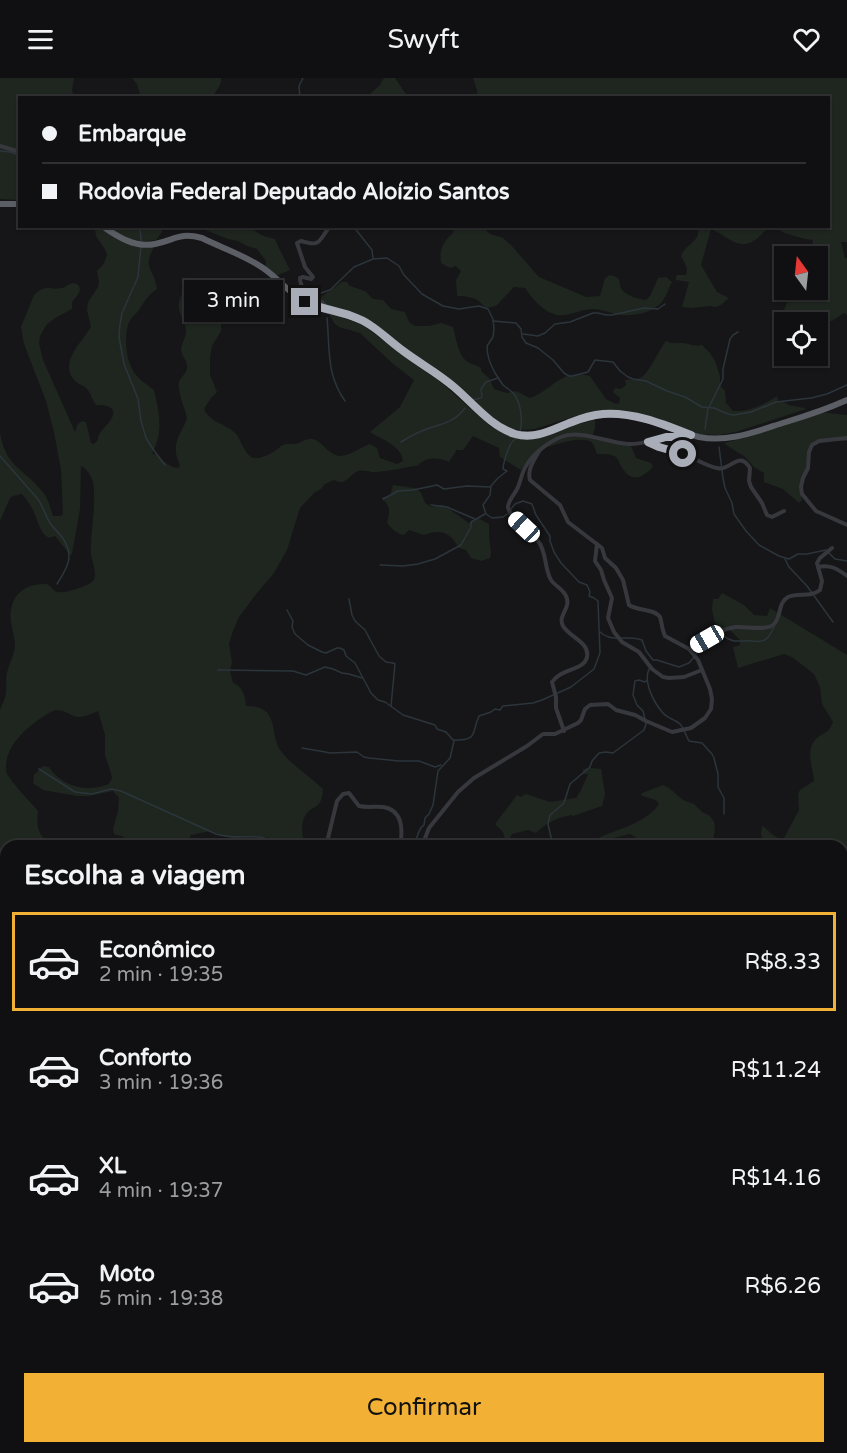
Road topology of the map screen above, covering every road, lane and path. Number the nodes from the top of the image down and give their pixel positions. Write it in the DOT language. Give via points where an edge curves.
graph roads {
  1 [pos="0,146"];
  2 [pos="18,151"];
  3 [pos="1,204"];
  4 [pos="18,204"];
  5 [pos="105,228"];
  6 [pos="328,228"];
  7 [pos="326,310"];
  8 [pos="847,400"];
  9 [pos="691,435"];
  10 [pos="847,438"];
  11 [pos="648,442"];
  12 [pos="539,452"];
  13 [pos="784,511"];
  14 [pos="847,525"];
  15 [pos="597,543"];
  16 [pos="832,548"];
  17 [pos="818,567"];
  18 [pos="847,576"];
  19 [pos="689,649"];
  20 [pos="702,670"];
  21 [pos="564,731"];
  22 [pos="327,840"];
  23 [pos="401,840"];
  24 [pos="424,840"];
  1 -- 2 [label="street"];
  3 -- 4 [label="highway"];
  5 -- 7 [label="highway" via="139,244 154,244 182,235 202,238 256,263 305,302"];
  6 -- 7 [label="street" via="316,244 297,243 313,277 299,279 300,284"];
  7 -- 9 [label="highway" via="371,326 507,431 535,436 587,417 621,414"];
  8 -- 9 [label="highway" via="740,436 709,439"];
  9 -- 11 [label="street"];
  10 -- 14 [label="street" via="819,441 812,446 801,490 820,513"];
  11 -- 12 [label="street" via="627,444 569,435"];
  11 -- 13 [label="street" via="717,468 739,460 745,462 750,468 751,486 767,515 772,517"];
  12 -- 15 [label="street" via="530,468 530,480 560,505 568,522"];
  12 -- 21 [label="street" via="527,464 508,506 540,544 551,579 567,598 562,624 587,650 583,664 559,674 552,682"];
  15 -- 19 [label="street" via="621,576 629,605 655,612 665,636"];
  15 -- 20 [label="street" via="596,561 612,598 609,622 622,642 639,652 663,677 684,677"];
  16 -- 17 [label="street" via="818,561"];
  17 -- 18 [label="street" via="832,567"];
  17 -- 19 [label="street" via="820,590 786,598 772,626 735,627"];
  19 -- 20 [label="street"];
  20 -- 21 [label="street" via="711,694 711,709 707,717 691,728 670,732 608,704 597,704 587,707 580,722"];
  21 -- 24 [label="street" via="543,734 474,778 436,818"];
  22 -- 23 [label="street" via="337,801 349,793 359,806 394,811 402,827"];
}
